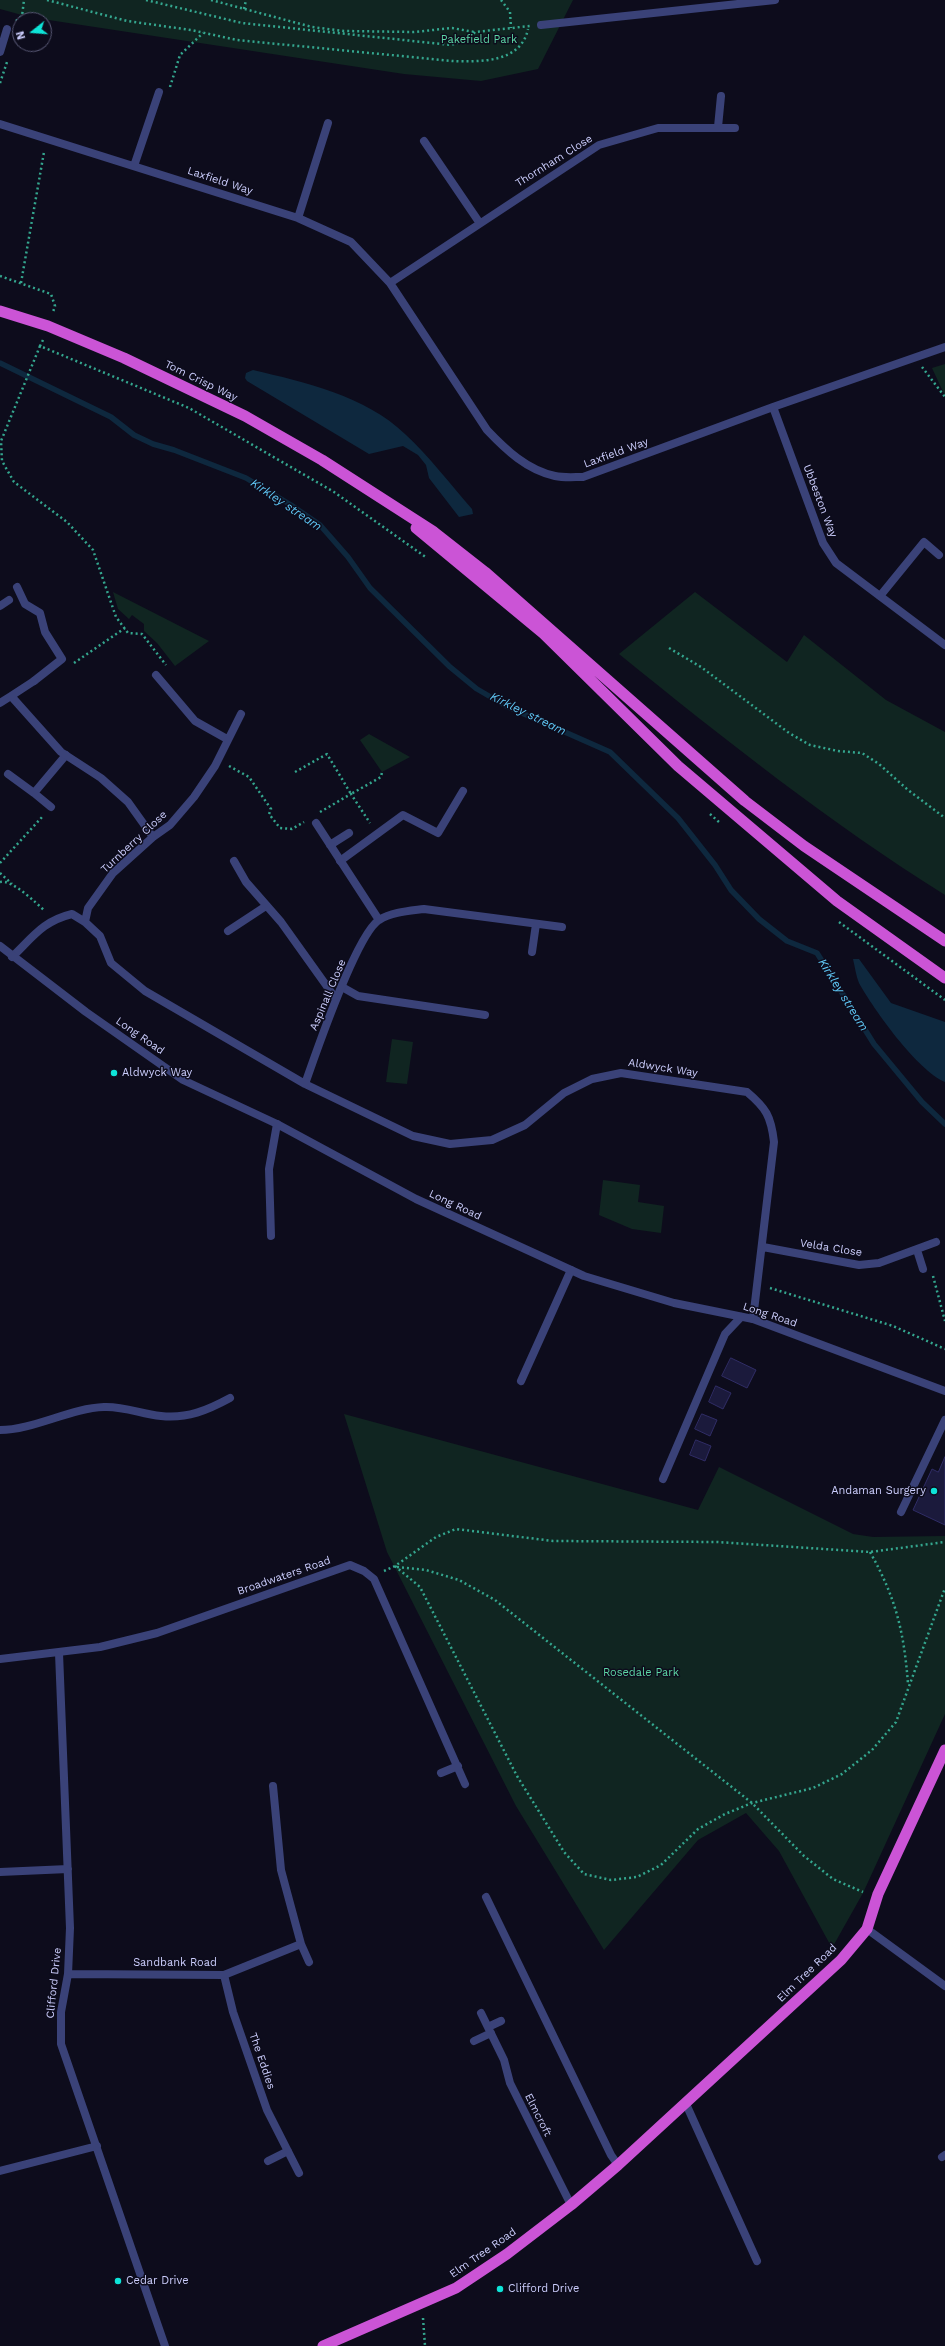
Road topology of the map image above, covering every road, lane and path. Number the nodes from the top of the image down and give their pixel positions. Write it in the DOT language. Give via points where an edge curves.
graph roads {
  1 [pos="24,0"];
  2 [pos="47,0"];
  3 [pos="146,0"];
  4 [pos="211,0"];
  5 [pos="246,0"];
  6 [pos="501,0"];
  7 [pos="776,0"];
  8 [pos="244,9"];
  9 [pos="22,12"];
  10 [pos="12,25"];
  11 [pos="541,25"];
  12 [pos="528,26"];
  13 [pos="511,28"];
  14 [pos="7,29"];
  15 [pos="474,32"];
  16 [pos="204,33"];
  17 [pos="0,52"];
  18 [pos="159,92"];
  19 [pos="721,96"];
  20 [pos="328,123"];
  21 [pos="0,124"];
  22 [pos="718,127"];
  23 [pos="736,128"];
  24 [pos="46,138"];
  25 [pos="424,141"];
  26 [pos="134,166"];
  27 [pos="298,218"];
  28 [pos="479,222"];
  29 [pos="0,276"];
  30 [pos="390,282"];
  31 [pos="20,283"];
  32 [pos="0,311"];
  33 [pos="48,326"];
  34 [pos="40,346"];
  35 [pos="945,347"];
  36 [pos="915,358"];
  37 [pos="945,397"];
  38 [pos="773,407"];
  39 [pos="1,451"];
  40 [pos="380,499"];
  41 [pos="939,555"];
  42 [pos="430,560"];
  43 [pos="17,587"];
  44 [pos="880,596"];
  45 [pos="9,600"];
  46 [pos="0,606"];
  47 [pos="125,628"];
  48 [pos="945,645"];
  49 [pos="669,648"];
  50 [pos="67,668"];
  51 [pos="156,675"];
  52 [pos="11,696"];
  53 [pos="0,702"];
  54 [pos="241,714"];
  55 [pos="227,739"];
  56 [pos="66,755"];
  57 [pos="218,760"];
  58 [pos="295,772"];
  59 [pos="382,772"];
  60 [pos="8,774"];
  61 [pos="463,791"];
  62 [pos="34,793"];
  63 [pos="351,794"];
  64 [pos="51,807"];
  65 [pos="707,812"];
  66 [pos="319,813"];
  67 [pos="945,818"];
  68 [pos="305,821"];
  69 [pos="316,823"];
  70 [pos="724,826"];
  71 [pos="349,833"];
  72 [pos="377,835"];
  73 [pos="153,837"];
  74 [pos="330,845"];
  75 [pos="234,861"];
  76 [pos="340,861"];
  77 [pos="0,863"];
  78 [pos="0,873"];
  79 [pos="0,882"];
  80 [pos="16,887"];
  81 [pos="266,906"];
  82 [pos="54,918"];
  83 [pos="833,918"];
  84 [pos="379,920"];
  85 [pos="86,922"];
  86 [pos="536,924"];
  87 [pos="562,927"];
  88 [pos="228,931"];
  89 [pos="945,941"];
  90 [pos="0,946"];
  91 [pos="532,952"];
  92 [pos="12,957"];
  93 [pos="945,978"];
  94 [pos="342,986"];
  95 [pos="336,999"];
  96 [pos="945,1000"];
  97 [pos="484,1015"];
  98 [pos="305,1084"];
  99 [pos="276,1124"];
  100 [pos="271,1236"];
  101 [pos="936,1242"];
  102 [pos="763,1247"];
  103 [pos="921,1248"];
  104 [pos="923,1269"];
  105 [pos="571,1270"];
  106 [pos="758,1285"];
  107 [pos="741,1317"];
  108 [pos="753,1319"];
  109 [pos="945,1321"];
  110 [pos="945,1349"];
  111 [pos="520,1381"];
  112 [pos="945,1391"];
  113 [pos="230,1398"];
  114 [pos="945,1420"];
  115 [pos="0,1430"];
  116 [pos="663,1479"];
  117 [pos="901,1512"];
  118 [pos="945,1542"];
  119 [pos="870,1552"];
  120 [pos="395,1566"];
  121 [pos="371,1576"];
  122 [pos="945,1588"];
  123 [pos="59,1653"];
  124 [pos="0,1659"];
  125 [pos="908,1686"];
  126 [pos="945,1750"];
  127 [pos="458,1766"];
  128 [pos="441,1773"];
  129 [pos="465,1784"];
  130 [pos="273,1786"];
  131 [pos="752,1803"];
  132 [pos="68,1869"];
  133 [pos="0,1872"];
  134 [pos="878,1894"];
  135 [pos="486,1897"];
  136 [pos="867,1929"];
  137 [pos="301,1944"];
  138 [pos="309,1962"];
  139 [pos="68,1974"];
  140 [pos="224,1975"];
  141 [pos="945,1986"];
  142 [pos="481,2013"];
  143 [pos="501,2021"];
  144 [pos="489,2030"];
  145 [pos="474,2041"];
  146 [pos="686,2104"];
  147 [pos="97,2146"];
  148 [pos="288,2151"];
  149 [pos="268,2161"];
  150 [pos="618,2165"];
  151 [pos="0,2171"];
  152 [pos="299,2173"];
  153 [pos="571,2205"];
  154 [pos="757,2261"];
  155 [pos="421,2303"];
  156 [pos="166,2346"];
  157 [pos="323,2346"];
  158 [pos="425,2346"];
  1 -- 9 [label="path"];
  2 -- 16 [label="path" via="127,21"];
  3 -- 15 [label="path" via="242,23 451,45 470,39"];
  4 -- 8 [label="path"];
  5 -- 8 [label="path"];
  6 -- 13 [label="path" via="510,12"];
  7 -- 11 [label="street"];
  8 -- 15 [label="path" via="312,27 344,31 414,32 452,28"];
  10 -- 14 [label="path"];
  11 -- 12 [label="path"];
  12 -- 13 [label="path"];
  12 -- 16 [label="path" via="526,38 516,50 482,62 310,48 237,40"];
  13 -- 15 [label="path"];
  14 -- 17 [label="street"];
  16 -- 18 [label="path" via="180,55 168,91"];
  18 -- 26 [label="street"];
  19 -- 22 [label="street"];
  20 -- 27 [label="street"];
  21 -- 24 [label="street, Laxfield Way"];
  22 -- 23 [label="street, Thornham Close"];
  22 -- 28 [label="street, Thornham Close" via="658,128 599,145"];
  24 -- 26 [label="street, Laxfield Way"];
  24 -- 31 [label="path"];
  25 -- 28 [label="street"];
  26 -- 27 [label="street, Laxfield Way"];
  27 -- 30 [label="street, Laxfield Way" via="351,242"];
  28 -- 30 [label="street, Thornham Close"];
  29 -- 31 [label="path"];
  30 -- 38 [label="street, Laxfield Way" via="487,430 507,451 532,467 556,476 583,477"];
  31 -- 33 [label="path" via="51,294 55,306"];
  32 -- 33 [label="highway, Tom Crisp Way"];
  33 -- 34 [label="path"];
  33 -- 40 [label="highway, Tom Crisp Way" via="124,358 245,416 322,460"];
  34 -- 39 [label="path" via="1,441"];
  34 -- 42 [label="path" via="189,408 334,492"];
  35 -- 36 [label="street, Laxfield Way"];
  36 -- 37 [label="path"];
  36 -- 38 [label="street, Laxfield Way"];
  38 -- 44 [label="street, Ubbeston Way" via="823,543 836,563"];
  39 -- 47 [label="path" via="2,461 14,482 67,522 93,550 116,617"];
  40 -- 89 [label="highway" via="434,532 485,572 745,801 816,855"];
  40 -- 93 [label="highway" via="544,634 678,766 837,900"];
  41 -- 44 [label="street" via="924,542"];
  43 -- 52 [label="street" via="25,604 40,613 45,632 62,659"];
  44 -- 48 [label="street, Ubbeston Way"];
  45 -- 46 [label="street"];
  47 -- 50 [label="path"];
  47 -- 51 [label="path" via="128,633 142,634 169,669"];
  49 -- 67 [label="path" via="702,667 789,733 810,745 862,753"];
  51 -- 55 [label="street" via="195,721"];
  52 -- 53 [label="street"];
  52 -- 56 [label="street"];
  54 -- 55 [label="street, Turnberry Close"];
  55 -- 57 [label="street, Turnberry Close"];
  56 -- 62 [label="street"];
  56 -- 73 [label="street" via="101,778 128,802"];
  57 -- 68 [label="path" via="249,778 271,809 269,814 280,828 292,829"];
  57 -- 73 [label="street, Turnberry Close" via="194,797 175,819"];
  58 -- 63 [label="path" via="327,754"];
  59 -- 63 [label="path" via="381,777"];
  60 -- 62 [label="street"];
  61 -- 72 [label="street" via="438,833 403,815"];
  62 -- 64 [label="street"];
  63 -- 66 [label="path"];
  63 -- 72 [label="path"];
  64 -- 77 [label="path"];
  65 -- 70 [label="path"];
  69 -- 74 [label="street"];
  71 -- 74 [label="street"];
  72 -- 76 [label="street"];
  73 -- 85 [label="street, Turnberry Close" via="113,873 88,908"];
  74 -- 76 [label="street"];
  75 -- 81 [label="street" via="246,882"];
  76 -- 84 [label="street"];
  78 -- 80 [label="path"];
  79 -- 80 [label="path" via="4,881"];
  80 -- 82 [label="path"];
  81 -- 88 [label="street"];
  81 -- 95 [label="street" via="281,922"];
  82 -- 85 [label="street, Aldwyck Way" via="72,914"];
  82 -- 92 [label="street, Aldwyck Way"];
  83 -- 96 [label="path"];
  84 -- 86 [label="street" via="401,912 424,910"];
  84 -- 94 [label="street, Aspinall Close" via="366,936"];
  85 -- 98 [label="street, Aldwyck Way" via="100,936 111,963 145,991"];
  86 -- 87 [label="street"];
  86 -- 91 [label="street"];
  90 -- 92 [label="street, Long Road"];
  92 -- 99 [label="street, Long Road" via="183,1080"];
  94 -- 95 [label="street, Aspinall Close"];
  94 -- 97 [label="street" via="358,996"];
  95 -- 98 [label="street, Aspinall Close"];
  98 -- 102 [label="street, Aldwyck Way" via="413,1136 450,1144 492,1140 525,1125 564,1093 592,1078 621,1073 747,1092 763,1105 772,1123"];
  99 -- 100 [label="street" via="269,1169"];
  99 -- 105 [label="street, Long Road" via="416,1199"];
  101 -- 103 [label="street, Velda Close"];
  102 -- 103 [label="street, Velda Close" via="859,1265 879,1263"];
  102 -- 106 [label="street, Aldwyck Way"];
  103 -- 104 [label="street"];
  103 -- 109 [label="path"];
  105 -- 107 [label="street, Long Road" via="674,1303"];
  105 -- 111 [label="street"];
  106 -- 108 [label="street, Aldwyck Way"];
  106 -- 110 [label="path" via="893,1326"];
  107 -- 108 [label="street, Long Road"];
  107 -- 116 [label="street" via="725,1334"];
  108 -- 112 [label="street, Long Road"];
  113 -- 115 [label="street" via="207,1410 187,1416 160,1416 129,1408 103,1406"];
  114 -- 117 [label="street"];
  118 -- 119 [label="path"];
  119 -- 120 [label="path" via="717,1542 553,1541 456,1530 436,1537"];
  119 -- 125 [label="path" via="896,1607 905,1644"];
  120 -- 121 [label="path"];
  120 -- 131 [label="path" via="426,1570 459,1580 495,1600"];
  120 -- 131 [label="path" via="420,1588 517,1776 564,1852 584,1874 610,1880 637,1877 661,1865 698,1829"];
  121 -- 123 [label="street, Broadwaters Road" via="350,1565 157,1633 100,1647"];
  121 -- 127 [label="street"];
  122 -- 125 [label="path"];
  123 -- 124 [label="street, Broadwaters Road"];
  123 -- 132 [label="street, Clifford Drive"];
  125 -- 131 [label="path" via="896,1722 872,1750 842,1774 813,1788"];
  126 -- 134 [label="highway, Elm Tree Road"];
  127 -- 128 [label="street"];
  127 -- 129 [label="street"];
  130 -- 137 [label="street" via="281,1870"];
  131 -- 134 [label="path" via="804,1856 833,1880 864,1893"];
  132 -- 133 [label="street"];
  132 -- 139 [label="street, Clifford Drive"];
  134 -- 136 [label="highway, Elm Tree Road"];
  135 -- 150 [label="street"];
  136 -- 141 [label="street"];
  136 -- 146 [label="highway, Elm Tree Road" via="841,1960"];
  137 -- 138 [label="street"];
  137 -- 140 [label="street, Sandbank Road"];
  139 -- 140 [label="street, Sandbank Road"];
  139 -- 147 [label="street, Clifford Drive" via="61,2012 61,2044"];
  140 -- 148 [label="street, The Eddies" via="233,2012 267,2110"];
  142 -- 144 [label="street, Elmcroft"];
  143 -- 144 [label="street"];
  144 -- 145 [label="street"];
  144 -- 153 [label="street, Elmcroft" via="504,2060 510,2083"];
  146 -- 150 [label="highway, Elm Tree Road"];
  146 -- 154 [label="street"];
  147 -- 151 [label="street"];
  147 -- 156 [label="street, Clifford Drive"];
  148 -- 149 [label="street"];
  148 -- 152 [label="street, The Eddies"];
  150 -- 153 [label="highway, Elm Tree Road"];
  153 -- 155 [label="highway, Elm Tree Road" via="507,2254 456,2288"];
  155 -- 157 [label="highway, Elm Tree Road"];
  155 -- 158 [label="path"];
}
